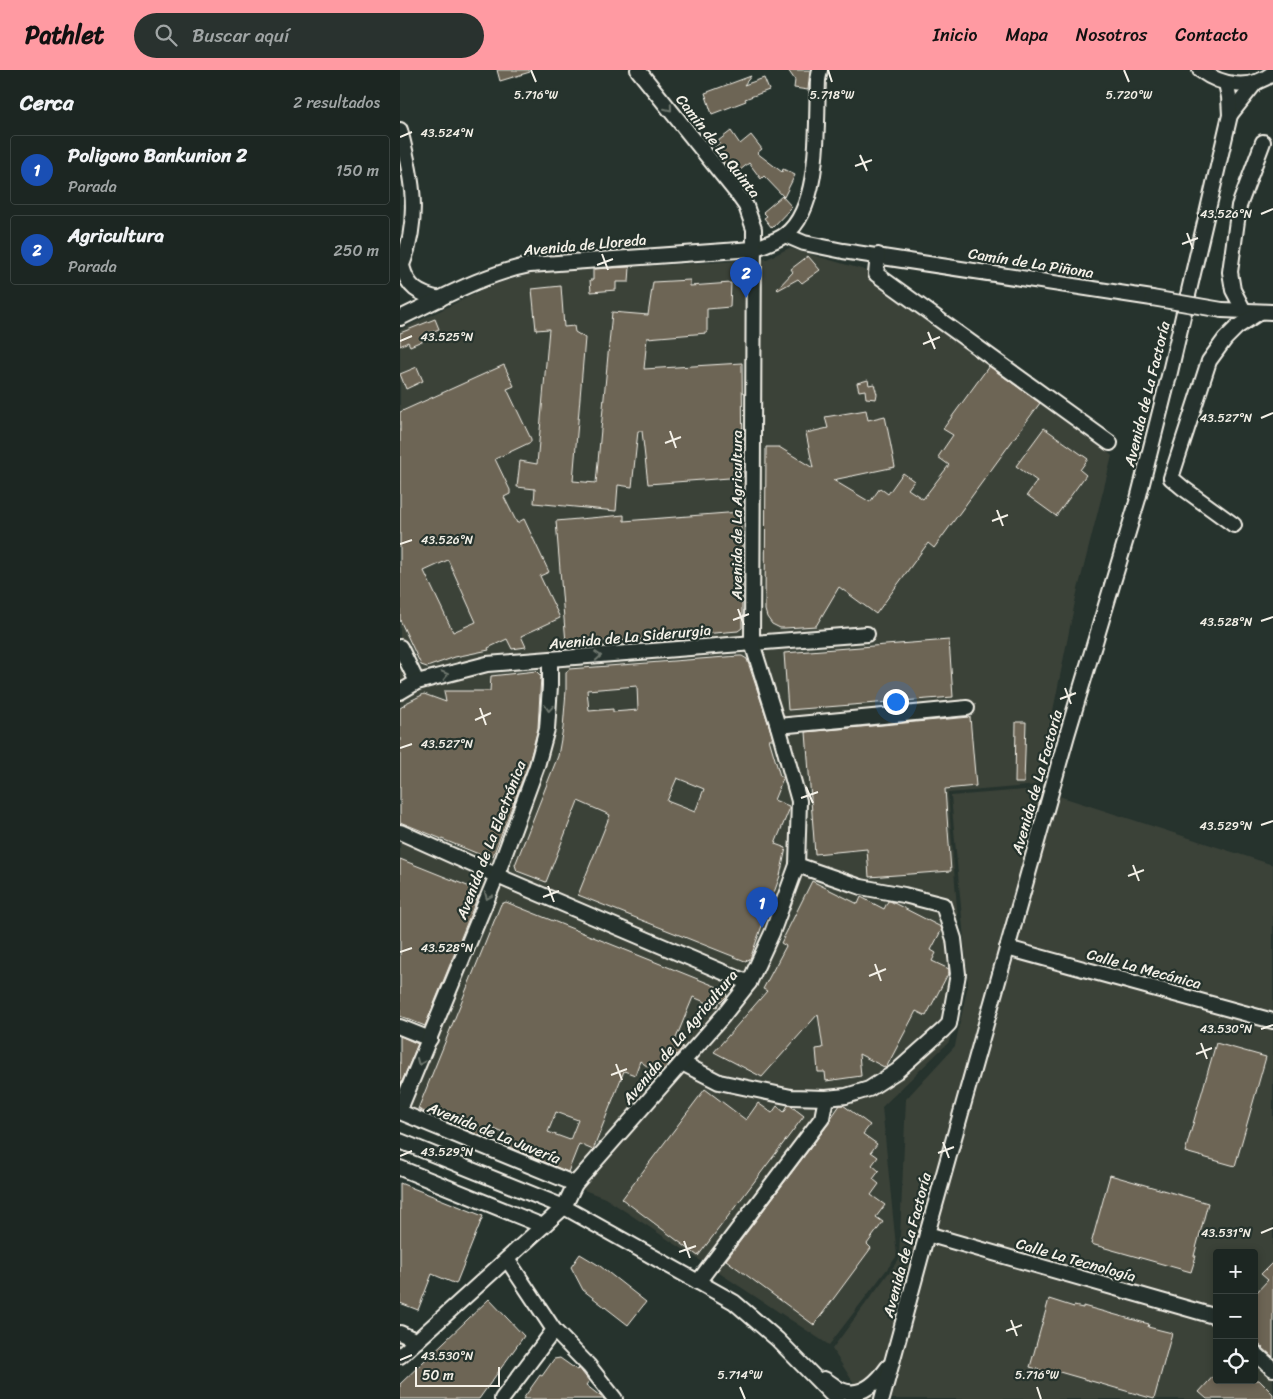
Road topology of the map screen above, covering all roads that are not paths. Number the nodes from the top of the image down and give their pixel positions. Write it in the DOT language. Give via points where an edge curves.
graph roads {
  1 [pos="638,70"];
  2 [pos="820,70"];
  3 [pos="1200,70"];
  4 [pos="1273,73"];
  5 [pos="1256,82"];
  6 [pos="1226,83"];
  7 [pos="1230,115"];
  8 [pos="400,130"];
  9 [pos="1263,142"];
  10 [pos="785,235"];
  11 [pos="754,249"];
  12 [pos="878,255"];
  13 [pos="401,268"];
  14 [pos="440,299"];
  15 [pos="1244,311"];
  16 [pos="1267,312"];
  17 [pos="400,318"];
  18 [pos="1110,443"];
  19 [pos="1234,525"];
  20 [pos="867,634"];
  21 [pos="752,643"];
  22 [pos="400,647"];
  23 [pos="550,660"];
  24 [pos="417,682"];
  25 [pos="400,692"];
  26 [pos="967,708"];
  27 [pos="778,726"];
  28 [pos="400,832"];
  29 [pos="797,865"];
  30 [pos="497,875"];
  31 [pos="1007,948"];
  32 [pos="749,983"];
  33 [pos="1273,1021"];
  34 [pos="400,1027"];
  35 [pos="430,1039"];
  36 [pos="682,1063"];
  37 [pos="826,1098"];
  38 [pos="400,1110"];
  39 [pos="400,1141"];
  40 [pos="400,1168"];
  41 [pos="575,1184"];
  42 [pos="564,1207"];
  43 [pos="543,1226"];
  44 [pos="927,1234"];
  45 [pos="507,1259"];
  46 [pos="698,1282"];
  47 [pos="1213,1316"];
  48 [pos="554,1330"];
  49 [pos="400,1333"];
  50 [pos="417,1340"];
  51 [pos="400,1356"];
  52 [pos="1258,1356"];
  53 [pos="892,1361"];
  54 [pos="802,1365"];
  55 [pos="1273,1369"];
  56 [pos="502,1399"];
  57 [pos="615,1399"];
  58 [pos="824,1399"];
  59 [pos="836,1399"];
  60 [pos="882,1399"];
  1 -- 11 [label="street, Camín de La Quinta, one-way" via="746,206 754,228"];
  2 -- 10 [label="street" via="814,174 798,221"];
  3 -- 6 [label="street"];
  4 -- 5 [label="street"];
  5 -- 6 [label="street"];
  5 -- 7 [label="street, Avenida de La Factoría"];
  6 -- 7 [label="street, Avenida de La Factoría"];
  7 -- 31 [label="street, Avenida de La Factoría" via="1138,499"];
  8 -- 13 [label="street" via="413,188 410,240"];
  9 -- 15 [label="street" via="1239,206 1230,272 1233,290"];
  10 -- 11 [label="street, Avenida de Lloreda"];
  10 -- 12 [label="street, Camín de La Piñona" via="804,243"];
  11 -- 14 [label="street, Avenida de Lloreda" via="530,265 492,275"];
  11 -- 21 [label="street, Avenida de La Agricultura"];
  12 -- 15 [label="street, Camín de La Piñona, bridge"];
  12 -- 18 [label="street" via="876,274"];
  13 -- 14 [label="street" via="416,290"];
  14 -- 17 [label="street, Avenida de Lloreda"];
  15 -- 16 [label="street, Camín de La Piñona"];
  16 -- 19 [label="street" via="1237,327 1209,361 1171,478"];
  20 -- 21 [label="street, Avenida de La Siderurgia"];
  23 -- 21 [label="street, Avenida de La Siderurgia, one-way"];
  21 -- 27 [label="street, Avenida de La Agricultura"];
  22 -- 24 [label="street"];
  24 -- 23 [label="street, Avenida de La Siderurgia, one-way" via="487,664"];
  23 -- 30 [label="street, Avenida de La Electrónica, one-way" via="547,729 537,766"];
  24 -- 25 [label="street, Avenida de La Siderurgia"];
  26 -- 27 [label="street"];
  27 -- 29 [label="street, Avenida de La Agricultura" via="799,801"];
  28 -- 30 [label="street"];
  29 -- 32 [label="street, Avenida de La Agricultura"];
  29 -- 37 [label="street" via="860,887 943,905 954,939 958,974 949,1024 897,1071 869,1089"];
  30 -- 32 [label="street"];
  30 -- 35 [label="street, Avenida de La Electrónica, one-way"];
  31 -- 33 [label="street, Calle La Mecánica"];
  31 -- 44 [label="street, Avenida de La Factoría"];
  32 -- 36 [label="street, Avenida de La Agricultura"];
  34 -- 35 [label="street"];
  35 -- 38 [label="street, Avenida de La Electrónica, one-way"];
  36 -- 37 [label="street" via="719,1082 791,1097"];
  36 -- 41 [label="street, Avenida de La Agricultura"];
  37 -- 46 [label="street" via="822,1118"];
  38 -- 41 [label="street, Avenida de La Juvería"];
  39 -- 42 [label="street"];
  40 -- 43 [label="street"];
  41 -- 42 [label="street, Avenida de La Agricultura"];
  42 -- 43 [label="street"];
  42 -- 46 [label="street"];
  43 -- 45 [label="street"];
  44 -- 47 [label="street, Calle La Tecnología"];
  44 -- 53 [label="street, Avenida de La Factoría"];
  45 -- 48 [label="street"];
  45 -- 50 [label="street"];
  46 -- 54 [label="street" via="734,1302 777,1338"];
  48 -- 56 [label="street"];
  48 -- 57 [label="street"];
  49 -- 50 [label="street"];
  50 -- 51 [label="street"];
  52 -- 55 [label="street"];
  53 -- 54 [label="street" via="878,1380 854,1393 842,1391"];
  53 -- 60 [label="street, Avenida de La Factoría"];
  54 -- 58 [label="street"];
  54 -- 59 [label="street"];
}
